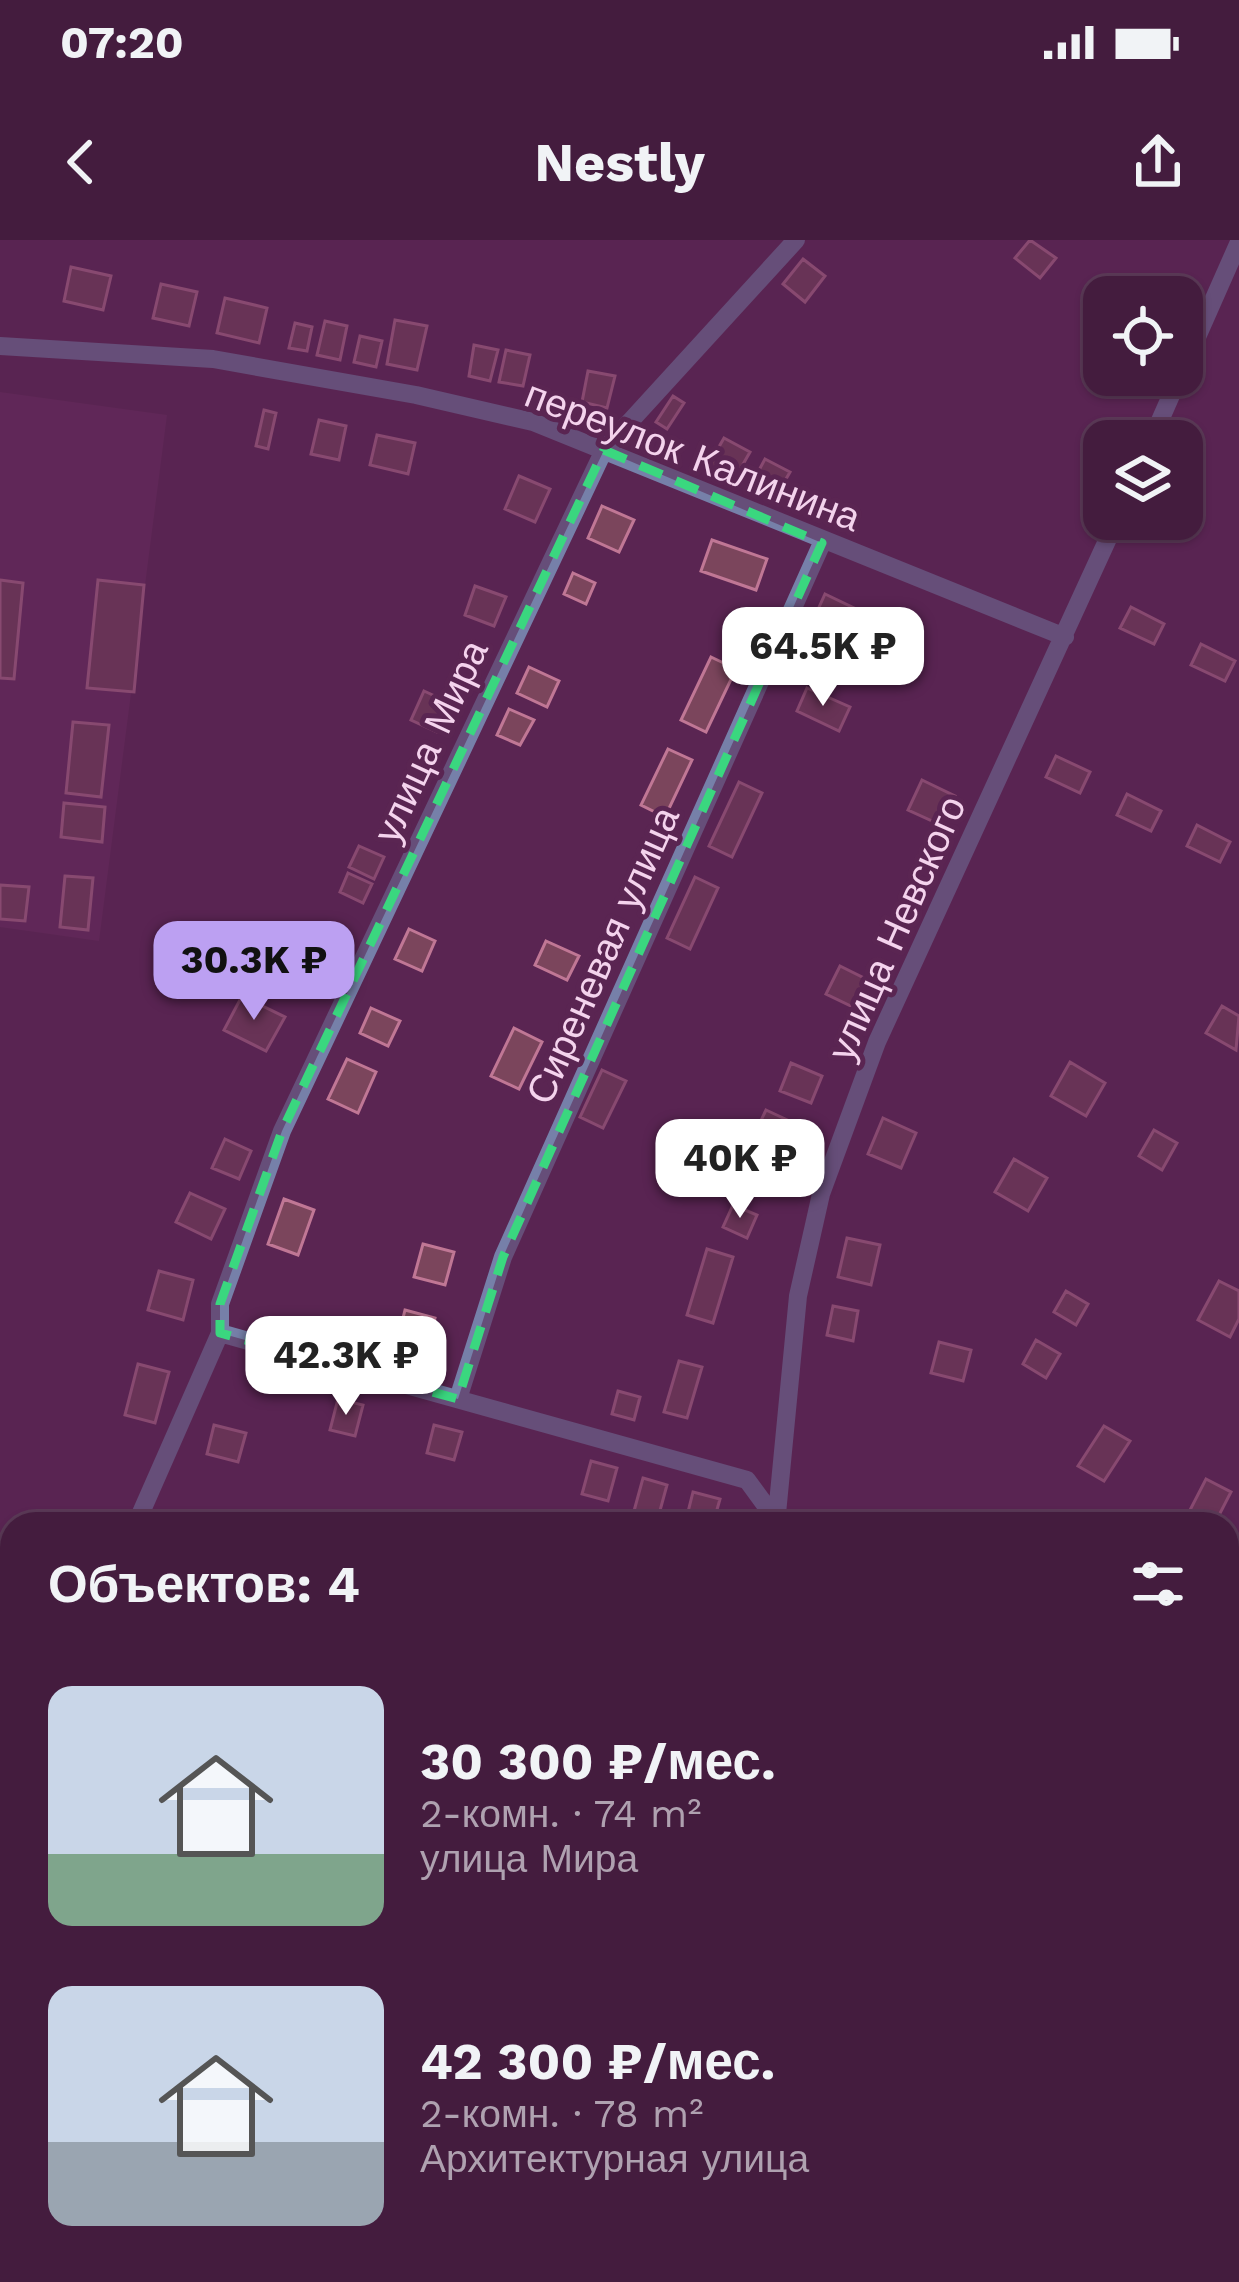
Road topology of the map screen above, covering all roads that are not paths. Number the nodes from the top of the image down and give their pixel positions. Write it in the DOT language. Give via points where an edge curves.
graph roads {
  1 [pos="796,240"];
  2 [pos="1239,242"];
  3 [pos="1203,323"];
  4 [pos="0,346"];
  5 [pos="604,451"];
  6 [pos="1108,540"];
  7 [pos="822,543"];
  8 [pos="1065,637"];
  9 [pos="220,1333"];
  10 [pos="458,1399"];
  11 [pos="141,1512"];
  12 [pos="769,1512"];
  13 [pos="778,1512"];
  1 -- 5 [label="street, улица Мира"];
  2 -- 3 [label="street"];
  4 -- 5 [label="street, переулок Калинина" via="213,359 533,422"];
  5 -- 7 [label="street, переулок Калинина"];
  5 -- 9 [label="street, улица Мира" via="282,1131 220,1304"];
  6 -- 8 [label="street, улица Невского"];
  7 -- 8 [label="street, переулок Калинина"];
  7 -- 10 [label="street, Сиреневая улица" via="503,1257"];
  8 -- 13 [label="street, улица Невского" via="877,1042 821,1194 798,1296"];
  9 -- 10 [label="street"];
  9 -- 11 [label="street, улица Мира"];
  10 -- 12 [label="street" via="747,1480"];
}
